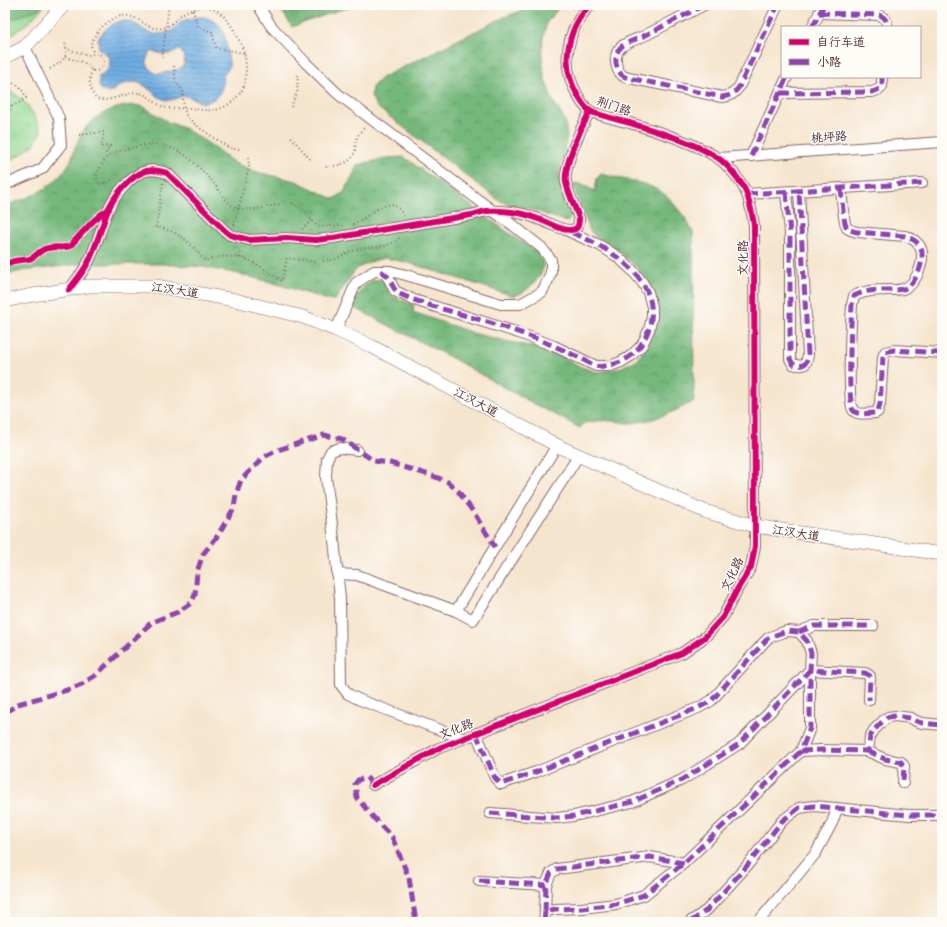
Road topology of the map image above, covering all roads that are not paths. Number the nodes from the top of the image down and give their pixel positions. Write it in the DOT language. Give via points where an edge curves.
graph roads {
  1 [pos="64,5"];
  2 [pos="258,5"];
  3 [pos="590,5"];
  4 [pos="704,5"];
  5 [pos="778,5"];
  6 [pos="821,9"];
  7 [pos="812,26"];
  8 [pos="887,26"];
  9 [pos="25,47"];
  10 [pos="5,57"];
  11 [pos="786,78"];
  12 [pos="882,78"];
  13 [pos="780,93"];
  14 [pos="590,111"];
  15 [pos="942,142"];
  16 [pos="751,156"];
  17 [pos="719,158"];
  18 [pos="922,183"];
  19 [pos="5,185"];
  20 [pos="841,188"];
  21 [pos="800,191"];
  22 [pos="786,192"];
  23 [pos="747,194"];
  24 [pos="493,211"];
  25 [pos="564,230"];
  26 [pos="381,271"];
  27 [pos="69,290"];
  28 [pos="5,301"];
  29 [pos="336,330"];
  30 [pos="942,353"];
  31 [pos="557,445"];
  32 [pos="357,450"];
  33 [pos="579,455"];
  34 [pos="755,526"];
  35 [pos="942,554"];
  36 [pos="337,574"];
  37 [pos="456,612"];
  38 [pos="873,626"];
  39 [pos="798,632"];
  40 [pos="810,670"];
  41 [pos="869,700"];
  42 [pos="942,725"];
  43 [pos="476,733"];
  44 [pos="462,738"];
  45 [pos="801,751"];
  46 [pos="867,751"];
  47 [pos="903,783"];
  48 [pos="373,785"];
  49 [pos="837,809"];
  50 [pos="490,813"];
  51 [pos="942,815"];
  52 [pos="684,863"];
  53 [pos="479,881"];
  54 [pos="546,885"];
  55 [pos="545,911"];
  56 [pos="544,922"];
  57 [pos="690,922"];
  58 [pos="758,922"];
  1 -- 9 [label="main road"];
  2 -- 24 [label="street" via="272,26 338,94"];
  3 -- 14 [label="street, 荆门路" via="571,34 568,55 572,86"];
  4 -- 5 [label="street" via="620,47 616,58 620,73 624,77 715,96 731,95 739,87"];
  6 -- 7 [label="street"];
  6 -- 8 [label="street" via="879,15 884,17"];
  9 -- 10 [label="main road"];
  9 -- 19 [label="street" via="59,118 61,145 42,169"];
  11 -- 13 [label="street"];
  12 -- 13 [label="street" via="880,89 872,92"];
  13 -- 16 [label="street"];
  14 -- 17 [label="street, 荆门路" via="688,143"];
  14 -- 25 [label="street" via="579,134 566,174 566,182 579,224 571,230"];
  15 -- 16 [label="street, 桃坪路"];
  16 -- 17 [label="street, 桃坪路"];
  17 -- 23 [label="street, 文化路" via="735,175"];
  18 -- 20 [label="street"];
  20 -- 21 [label="street"];
  20 -- 30 [label="street" via="847,228 856,232 912,238 921,247 922,255 920,272 904,289 865,291 854,296 850,382 853,410 862,414 878,411 885,352 894,350"];
  21 -- 22 [label="street"];
  21 -- 22 [label="street" via="808,354 808,361 801,365 793,364 790,359 790,240"];
  22 -- 23 [label="street"];
  23 -- 34 [label="street, 文化路" via="754,225"];
  24 -- 25 [label="street" via="514,212 537,218"];
  24 -- 26 [label="street" via="542,248 551,260 551,272 542,292 520,304 501,304 406,275"];
  24 -- 27 [label="street" via="333,238 249,240 230,235 167,173 157,170 145,171 135,177 114,199 90,260"];
  25 -- 26 [label="street" via="599,245 618,257 632,270 648,292 652,317 642,345 631,356 610,366 596,366 519,333 414,300 395,291"];
  26 -- 29 [label="street" via="374,272 356,283"];
  27 -- 28 [label="main road, 江汉大道"];
  27 -- 29 [label="main road, 江汉大道" via="89,286 156,286 235,300 303,317"];
  29 -- 31 [label="main road, 江汉大道"];
  31 -- 33 [label="main road, 江汉大道"];
  31 -- 37 [label="street"];
  32 -- 36 [label="street" via="340,448 331,451 327,459 326,477"];
  33 -- 34 [label="main road, 江汉大道" via="704,511"];
  33 -- 37 [label="street" via="473,620"];
  34 -- 35 [label="main road, 江汉大道"];
  34 -- 43 [label="street, 文化路" via="751,567 723,617 688,649"];
  36 -- 37 [label="street" via="357,575"];
  36 -- 44 [label="street" via="340,598 341,685 348,694 360,700"];
  38 -- 39 [label="street" via="814,626"];
  39 -- 40 [label="street" via="807,641 811,653"];
  39 -- 43 [label="street" via="787,631 768,638 711,701 698,708 501,784 495,778"];
  40 -- 41 [label="street" via="865,673 870,676"];
  40 -- 45 [label="street" via="810,728"];
  40 -- 50 [label="street" via="738,744 682,780 632,802 574,816 556,818"];
  42 -- 46 [label="street" via="922,723 911,718 888,717 874,730"];
  43 -- 44 [label="street, 文化路"];
  44 -- 48 [label="street, 文化路"];
  45 -- 46 [label="street"];
  45 -- 52 [label="street"];
  46 -- 47 [label="street" via="885,759 901,762 904,766"];
  49 -- 51 [label="street" via="909,816"];
  49 -- 57 [label="street" via="814,806 799,808 782,821 742,872 707,910"];
  49 -- 58 [label="street" via="816,853"];
  52 -- 54 [label="street" via="650,856 557,869 551,873"];
  52 -- 55 [label="street" via="644,894 616,904"];
  53 -- 54 [label="street"];
  54 -- 55 [label="street"];
  55 -- 56 [label="street"];
}
